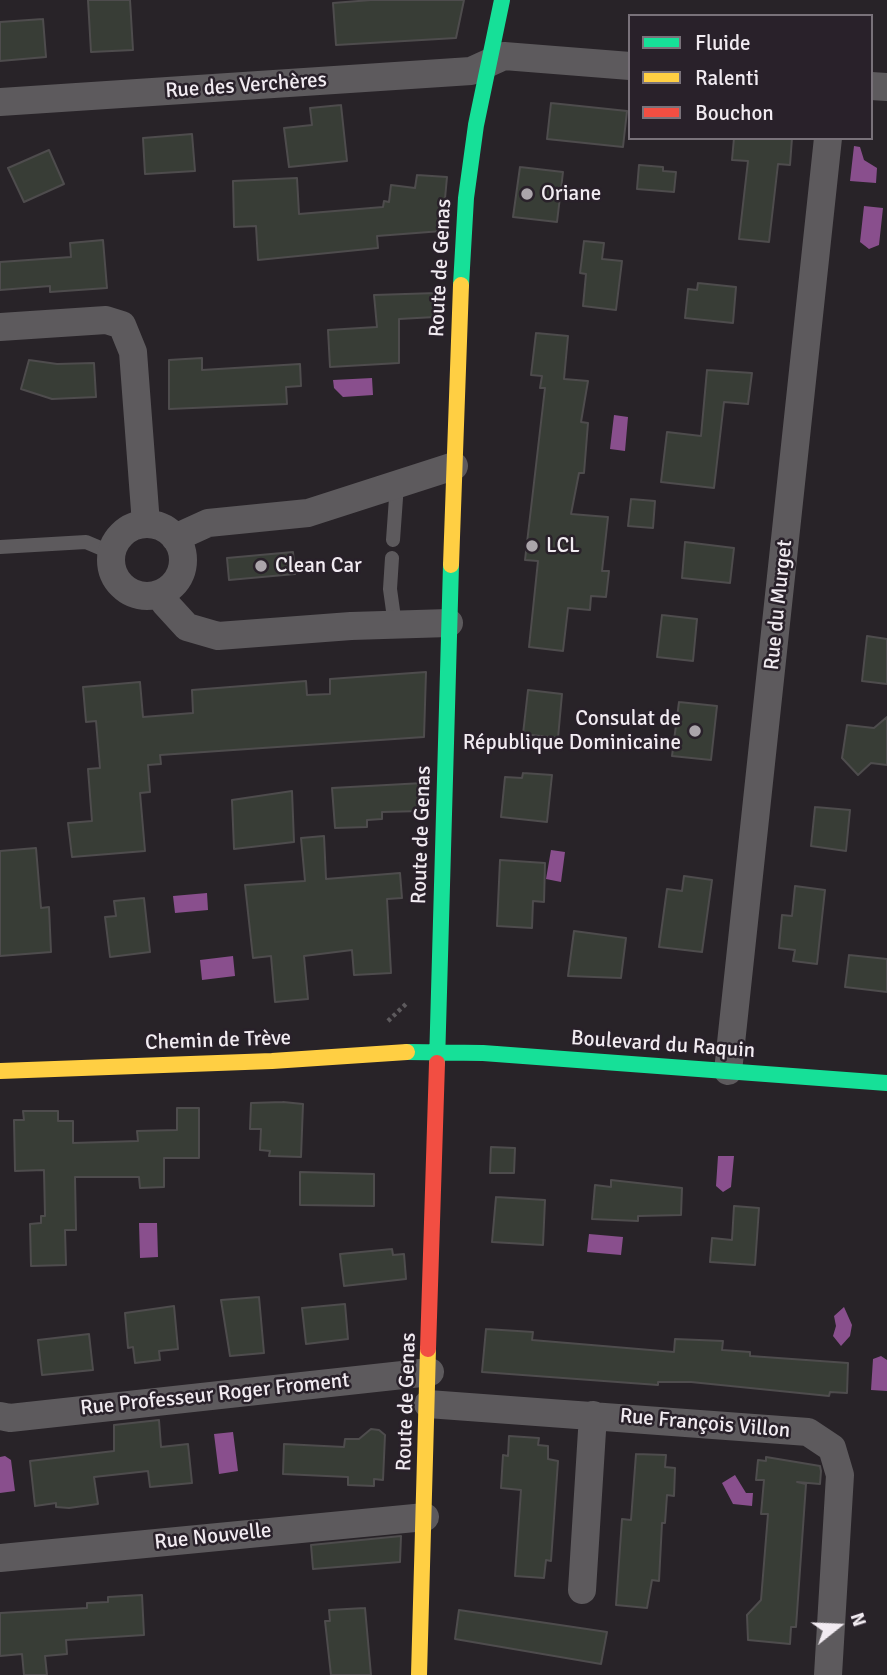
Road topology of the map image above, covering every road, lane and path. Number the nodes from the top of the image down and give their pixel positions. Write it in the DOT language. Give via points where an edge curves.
graph roads {
  1 [pos="502,0"];
  2 [pos="489,63"];
  3 [pos="628,66"];
  4 [pos="0,102"];
  5 [pos="828,140"];
  6 [pos="0,327"];
  7 [pos="454,466"];
  8 [pos="397,484"];
  9 [pos="146,524"];
  10 [pos="175,538"];
  11 [pos="393,540"];
  12 [pos="0,547"];
  13 [pos="112,553"];
  14 [pos="392,558"];
  15 [pos="162,593"];
  16 [pos="449,623"];
  17 [pos="395,625"];
  18 [pos="437,1053"];
  19 [pos="0,1071"];
  20 [pos="728,1071"];
  21 [pos="887,1083"];
  22 [pos="430,1372"];
  23 [pos="428,1404"];
  24 [pos="593,1415"];
  25 [pos="0,1416"];
  26 [pos="425,1517"];
  27 [pos="0,1558"];
  28 [pos="582,1590"];
  29 [pos="419,1675"];
  30 [pos="828,1675"];
  1 -- 2 [label="street, Route de Genas"];
  2 -- 3 [label="street, Rue des Verchères" via="504,56"];
  2 -- 4 [label="street, Rue des Verchères" via="461,72"];
  2 -- 7 [label="street, Route de Genas" via="466,198"];
  5 -- 20 [label="street, Rue du Murget"];
  6 -- 9 [label="street" via="106,320 122,325 133,352"];
  7 -- 8 [label="street"];
  7 -- 16 [label="street, Route de Genas"];
  8 -- 10 [label="street" via="308,513 208,523"];
  8 -- 11 [label="lane"];
  9 -- 10 [label="street" via="165,529"];
  9 -- 13 [label="street" via="124,533"];
  10 -- 15 [label="street" via="182,552 181,572"];
  12 -- 13 [label="lane" via="86,542"];
  13 -- 15 [label="street" via="115,575 130,591 140,596"];
  14 -- 17 [label="lane"];
  15 -- 17 [label="street" via="171,611 187,626 218,636"];
  16 -- 17 [label="street"];
  16 -- 18 [label="street, Route de Genas"];
  18 -- 19 [label="street, Chemin de Trève"];
  18 -- 20 [label="street, Boulevard du Raquin"];
  18 -- 22 [label="street, Route de Genas"];
  20 -- 21 [label="street, Boulevard du Raquin"];
  22 -- 23 [label="street, Route de Genas"];
  22 -- 25 [label="street, Rue Professeur Roger Froment"];
  23 -- 24 [label="street, Rue François Villon"];
  23 -- 26 [label="street, Route de Genas"];
  24 -- 28 [label="street"];
  24 -- 30 [label="street, Rue François Villon" via="808,1432 832,1448 840,1475"];
  26 -- 27 [label="street, Rue Nouvelle"];
  26 -- 29 [label="street, Route de Genas"];
}
